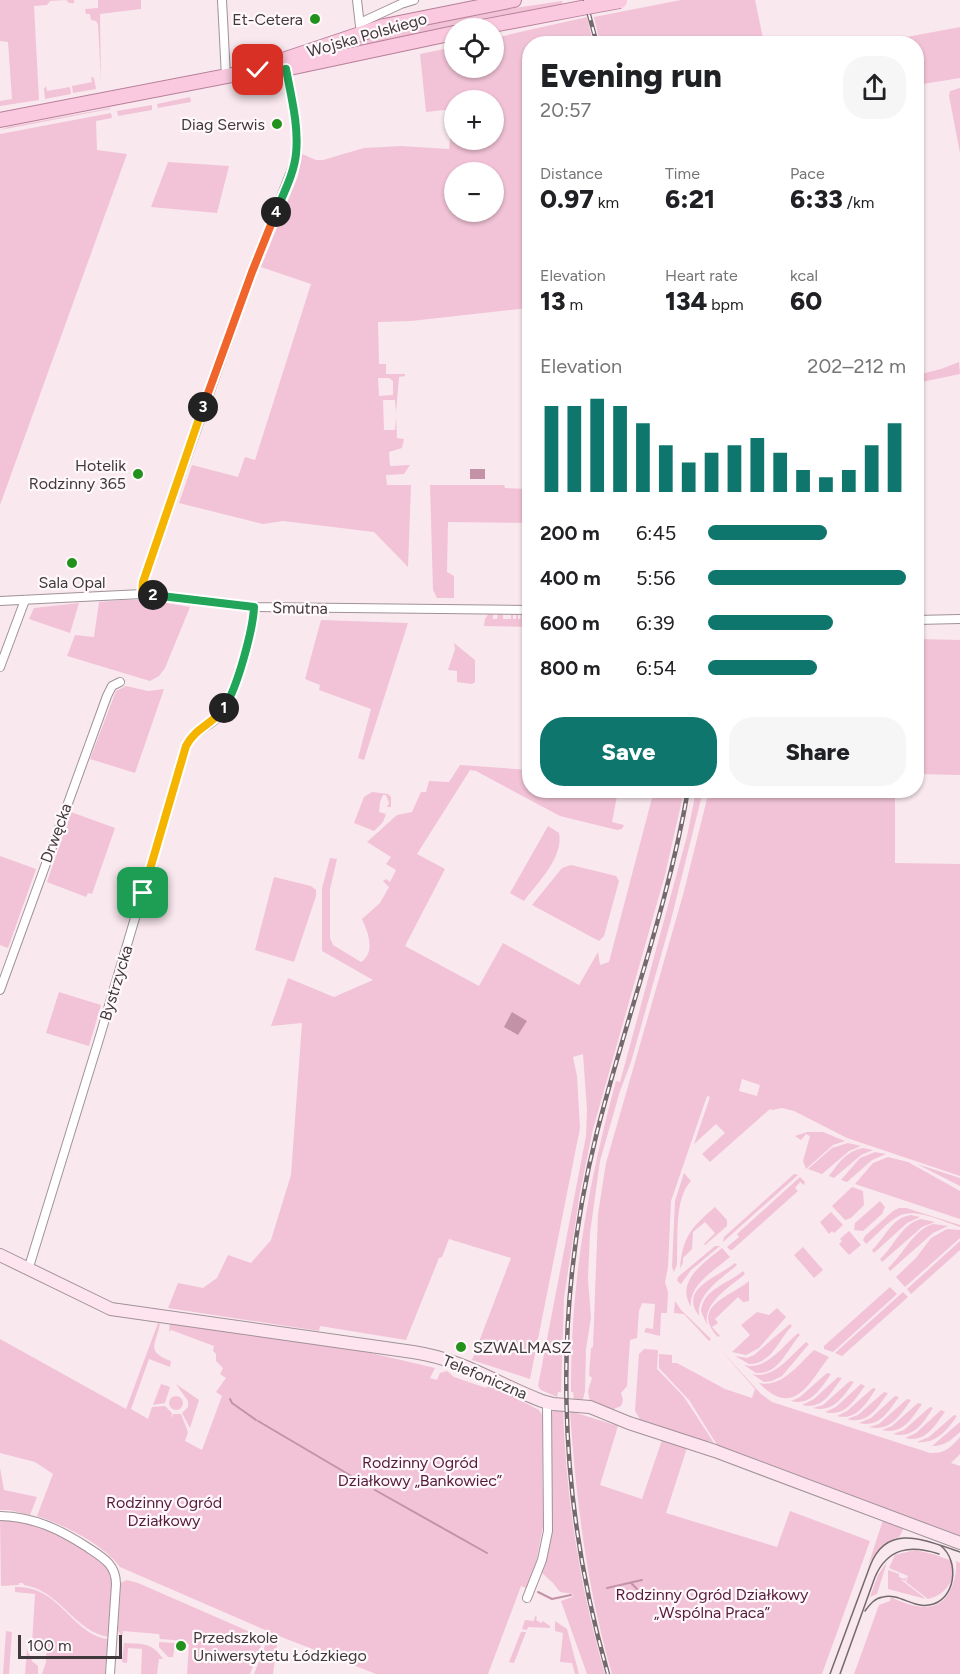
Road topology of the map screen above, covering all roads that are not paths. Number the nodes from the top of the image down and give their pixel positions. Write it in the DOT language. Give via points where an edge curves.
graph roads {
  1 [pos="222,0"];
  2 [pos="357,0"];
  3 [pos="414,0"];
  4 [pos="514,0"];
  5 [pos="621,0"];
  6 [pos="504,23"];
  7 [pos="360,28"];
  8 [pos="444,35"];
  9 [pos="286,69"];
  10 [pos="258,70"];
  11 [pos="226,77"];
  12 [pos="0,120"];
  13 [pos="142,594"];
  14 [pos="25,600"];
  15 [pos="0,601"];
  16 [pos="254,607"];
  17 [pos="522,610"];
  18 [pos="960,619"];
  19 [pos="924,620"];
  20 [pos="0,667"];
  21 [pos="120,682"];
  22 [pos="0,990"];
  23 [pos="0,1255"];
  24 [pos="28,1270"];
  25 [pos="547,1403"];
  26 [pos="0,1516"];
  27 [pos="960,1543"];
  28 [pos="527,1598"];
  29 [pos="110,1674"];
  1 -- 11 [label="street"];
  2 -- 7 [label="street"];
  3 -- 7 [label="street"];
  4 -- 7 [label="main road, Wojska Polskiego"];
  5 -- 6 [label="main road, bridge"];
  7 -- 10 [label="main road, Wojska Polskiego"];
  8 -- 9 [label="main road, Wojska Polskiego"];
  9 -- 10 [label="main road, Wojska Polskiego" via="266,73"];
  9 -- 13 [label="street" via="296,129 295,161 176,484"];
  10 -- 11 [label="main road, Wojska Polskiego"];
  11 -- 12 [label="main road, Wojska Polskiego"];
  13 -- 14 [label="street, Smutna"];
  13 -- 16 [label="street, Smutna"];
  14 -- 15 [label="street, Smutna"];
  14 -- 20 [label="street"];
  16 -- 17 [label="street, Smutna"];
  16 -- 24 [label="street, Bystrzycka" via="248,642 226,705 216,719 194,733 186,746"];
  18 -- 19 [label="street"];
  21 -- 22 [label="street, Drwęcka" via="112,686 107,696"];
  23 -- 24 [label="street, Telefoniczna"];
  24 -- 25 [label="street, Telefoniczna" via="98,1305 121,1312 437,1356"];
  25 -- 27 [label="street, Telefoniczna" via="590,1407"];
  25 -- 28 [label="street" via="548,1530 542,1560"];
  26 -- 29 [label="street" via="53,1526 110,1564 117,1584"];
}
